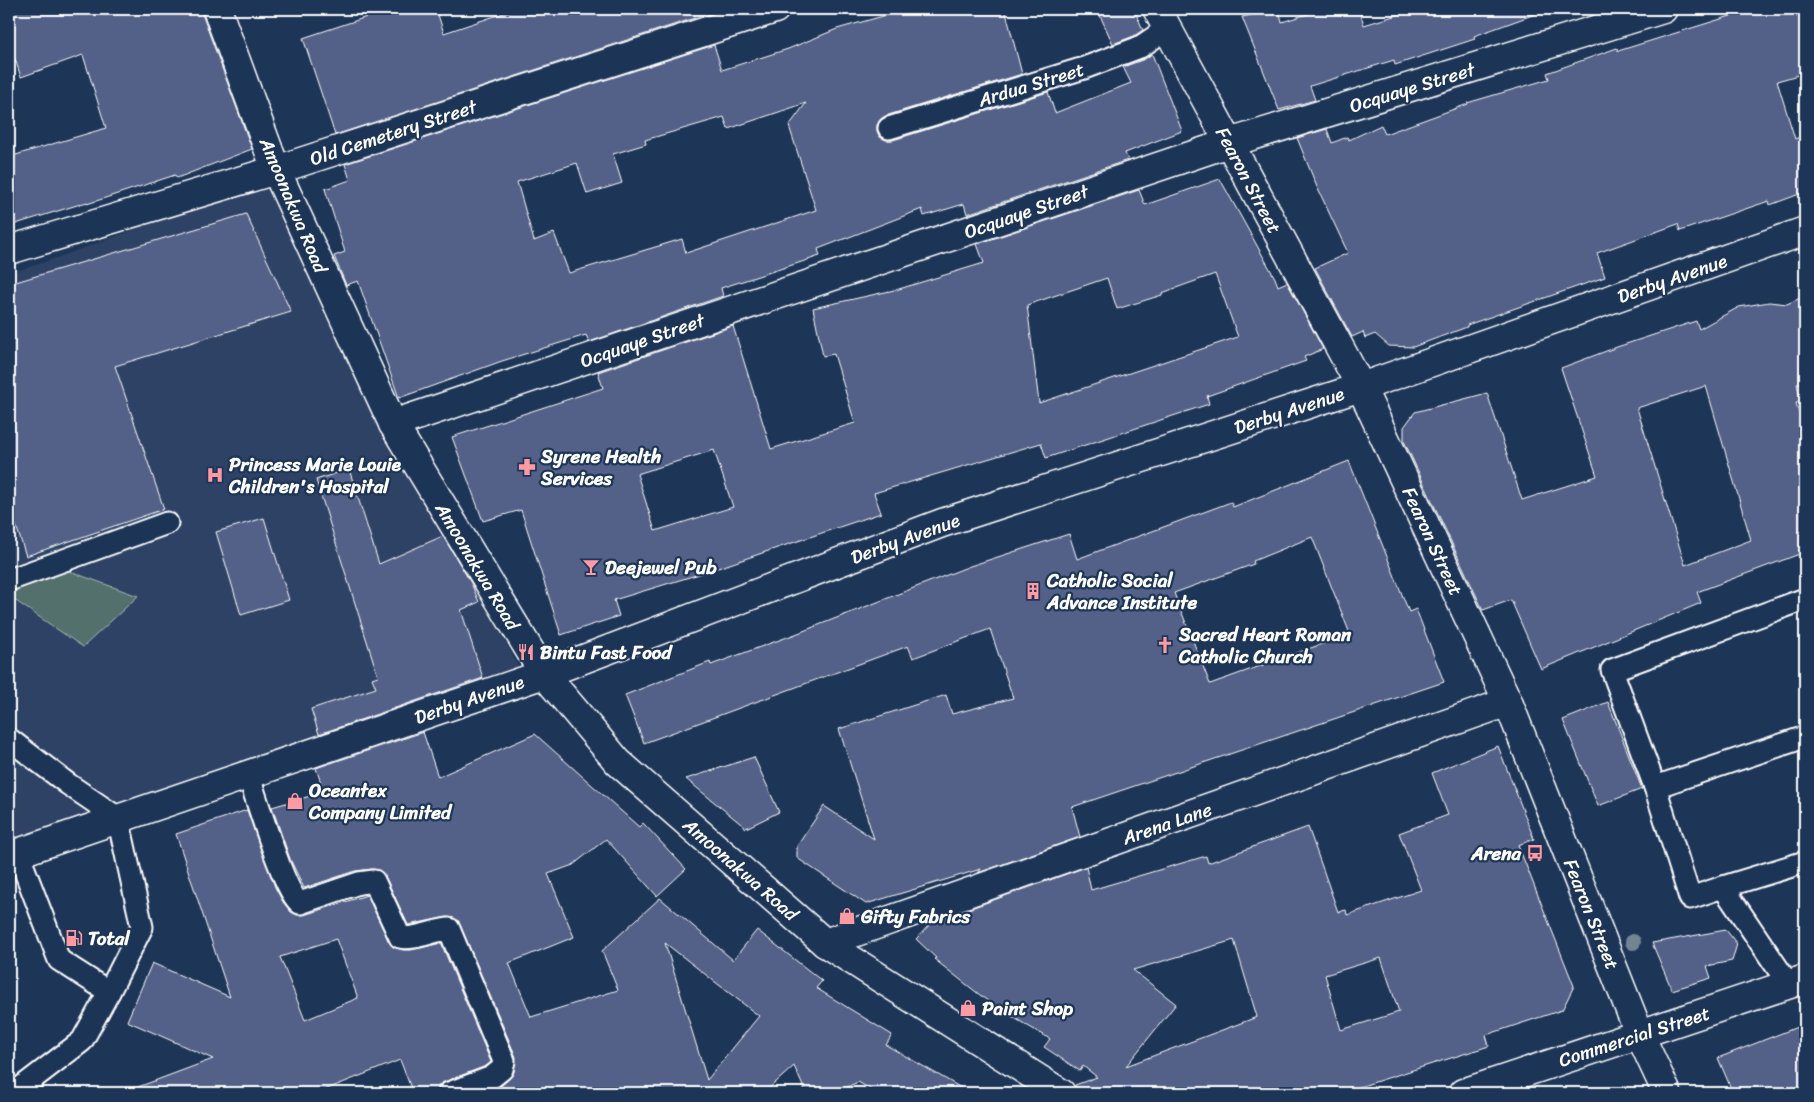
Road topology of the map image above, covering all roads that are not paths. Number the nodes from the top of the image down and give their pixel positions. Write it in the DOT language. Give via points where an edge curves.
graph roads {
  1 [pos="217,9"];
  2 [pos="775,9"];
  3 [pos="1663,9"];
  4 [pos="1163,18"];
  5 [pos="889,128"];
  6 [pos="1229,143"];
  7 [pos="276,170"];
  8 [pos="1805,231"];
  9 [pos="9,250"];
  10 [pos="1361,387"];
  11 [pos="392,424"];
  12 [pos="167,523"];
  13 [pos="9,580"];
  14 [pos="1805,599"];
  15 [pos="544,674"];
  16 [pos="1508,702"];
  17 [pos="1805,737"];
  18 [pos="9,739"];
  19 [pos="248,774"];
  20 [pos="1655,787"];
  21 [pos="118,818"];
  22 [pos="14,854"];
  23 [pos="1805,862"];
  24 [pos="1723,887"];
  25 [pos="825,943"];
  26 [pos="1797,982"];
  27 [pos="109,992"];
  28 [pos="1639,1033"];
  29 [pos="14,1093"];
  30 [pos="449,1093"];
  31 [pos="1061,1093"];
  32 [pos="1463,1093"];
  33 [pos="1667,1093"];
  1 -- 7 [label="street, Amoonakwa Road"];
  2 -- 7 [label="street, Old Cemetery Street"];
  3 -- 6 [label="street, Ocquaye Street"];
  4 -- 5 [label="lane, Ardua Street" via="1140,46 1084,68"];
  4 -- 6 [label="street, Fearon Street"];
  6 -- 10 [label="street, Fearon Street"];
  6 -- 11 [label="street, Ocquaye Street"];
  7 -- 9 [label="street, Old Cemetery Street"];
  7 -- 11 [label="street, Amoonakwa Road"];
  8 -- 10 [label="street, Derby Avenue"];
  10 -- 15 [label="street, Derby Avenue" via="942,523"];
  10 -- 16 [label="street, Fearon Street"];
  11 -- 15 [label="street, Amoonakwa Road"];
  12 -- 13 [label="lane"];
  14 -- 20 [label="lane" via="1612,670"];
  15 -- 19 [label="street, Derby Avenue"];
  15 -- 25 [label="street, Amoonakwa Road" via="618,762"];
  16 -- 25 [label="street, Arena Lane"];
  16 -- 28 [label="street, Fearon Street"];
  17 -- 20 [label="lane"];
  18 -- 21 [label="lane"];
  19 -- 21 [label="street, Derby Avenue"];
  19 -- 30 [label="lane" via="282,873 295,900 300,903 358,882 374,881 400,937 406,939 449,930 504,1061 502,1069 492,1077"];
  20 -- 24 [label="lane" via="1690,898"];
  21 -- 22 [label="street, Derby Avenue"];
  21 -- 27 [label="lane" via="142,927"];
  22 -- 27 [label="lane" via="58,960"];
  23 -- 24 [label="lane"];
  24 -- 26 [label="lane"];
  25 -- 31 [label="street, Amoonakwa Road"];
  26 -- 28 [label="street, Commercial Street"];
  27 -- 29 [label="lane" via="82,1041"];
  28 -- 32 [label="street, Commercial Street"];
  28 -- 33 [label="street, Fearon Street"];
}
